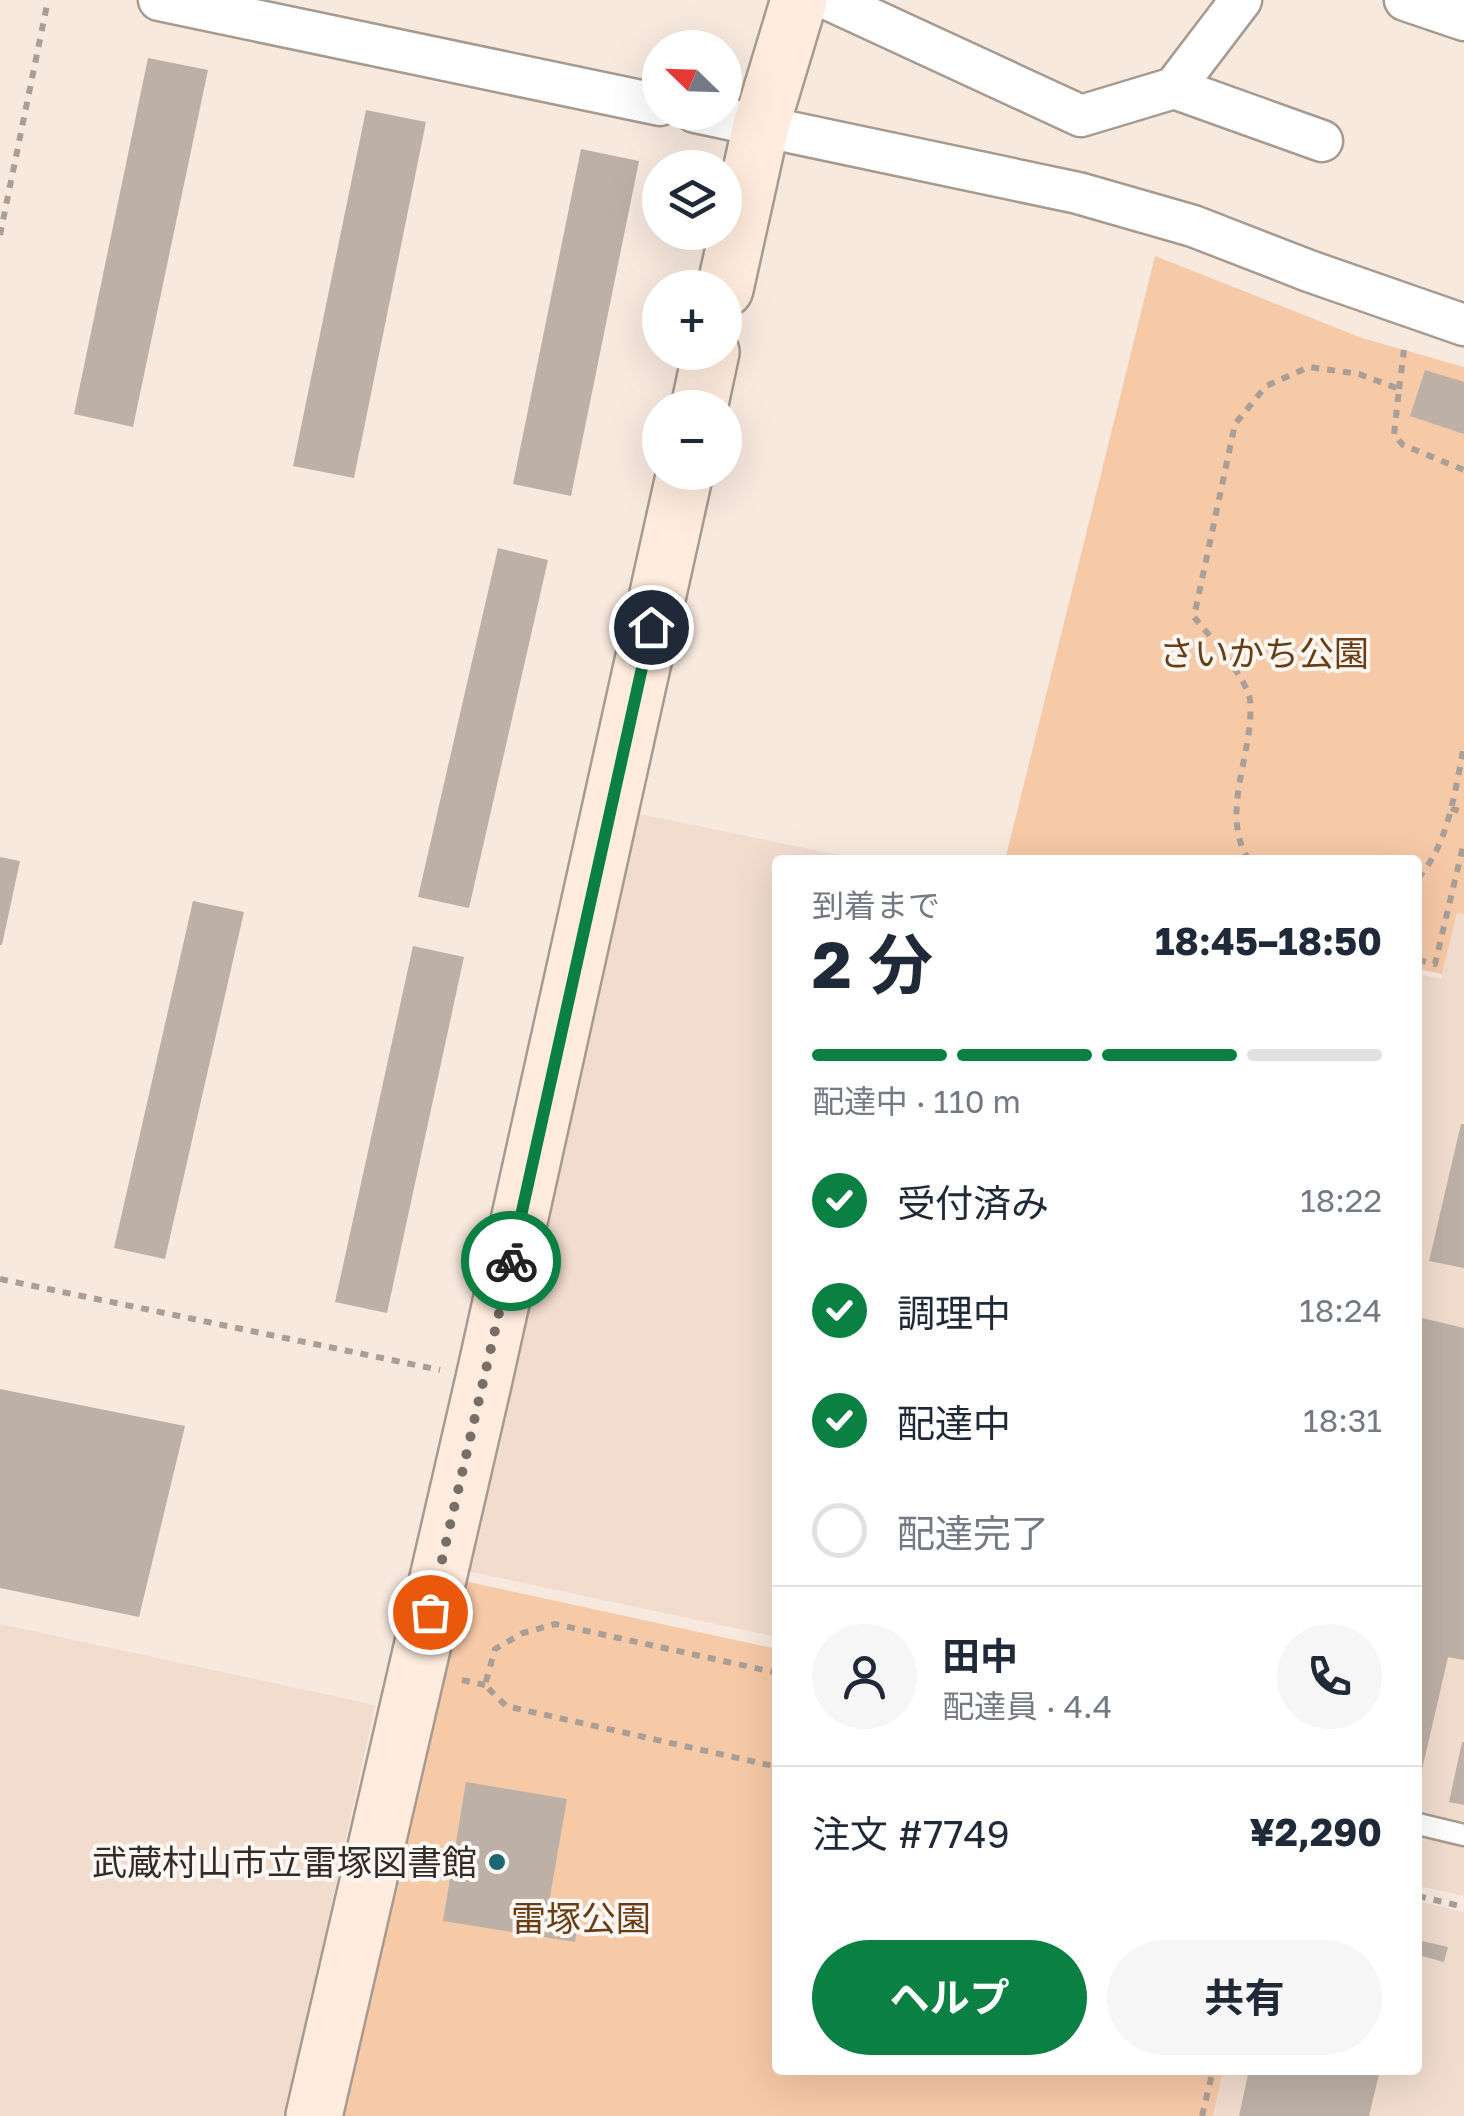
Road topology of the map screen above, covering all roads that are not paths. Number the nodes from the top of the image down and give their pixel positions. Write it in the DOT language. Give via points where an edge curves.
graph roads {
  1 [pos="799,0"];
  2 [pos="830,0"];
  3 [pos="1240,0"];
  4 [pos="1405,0"];
  5 [pos="164,1"];
  6 [pos="1464,20"];
  7 [pos="1174,88"];
  8 [pos="642,101"];
  9 [pos="742,122"];
  10 [pos="760,126"];
  11 [pos="1322,141"];
  12 [pos="729,270"];
  13 [pos="1464,324"];
  14 [pos="681,490"];
  15 [pos="1422,1825"];
  16 [pos="1464,1834"];
  17 [pos="314,2116"];
  1 -- 10 [label="street"];
  2 -- 7 [label="street" via="1081,116"];
  3 -- 7 [label="street"];
  4 -- 6 [label="street"];
  5 -- 8 [label="street"];
  7 -- 11 [label="street"];
  9 -- 10 [label="street"];
  10 -- 12 [label="street"];
  10 -- 13 [label="street" via="1078,193 1192,226"];
  14 -- 17 [label="street"];
  15 -- 16 [label="lane"];
}
